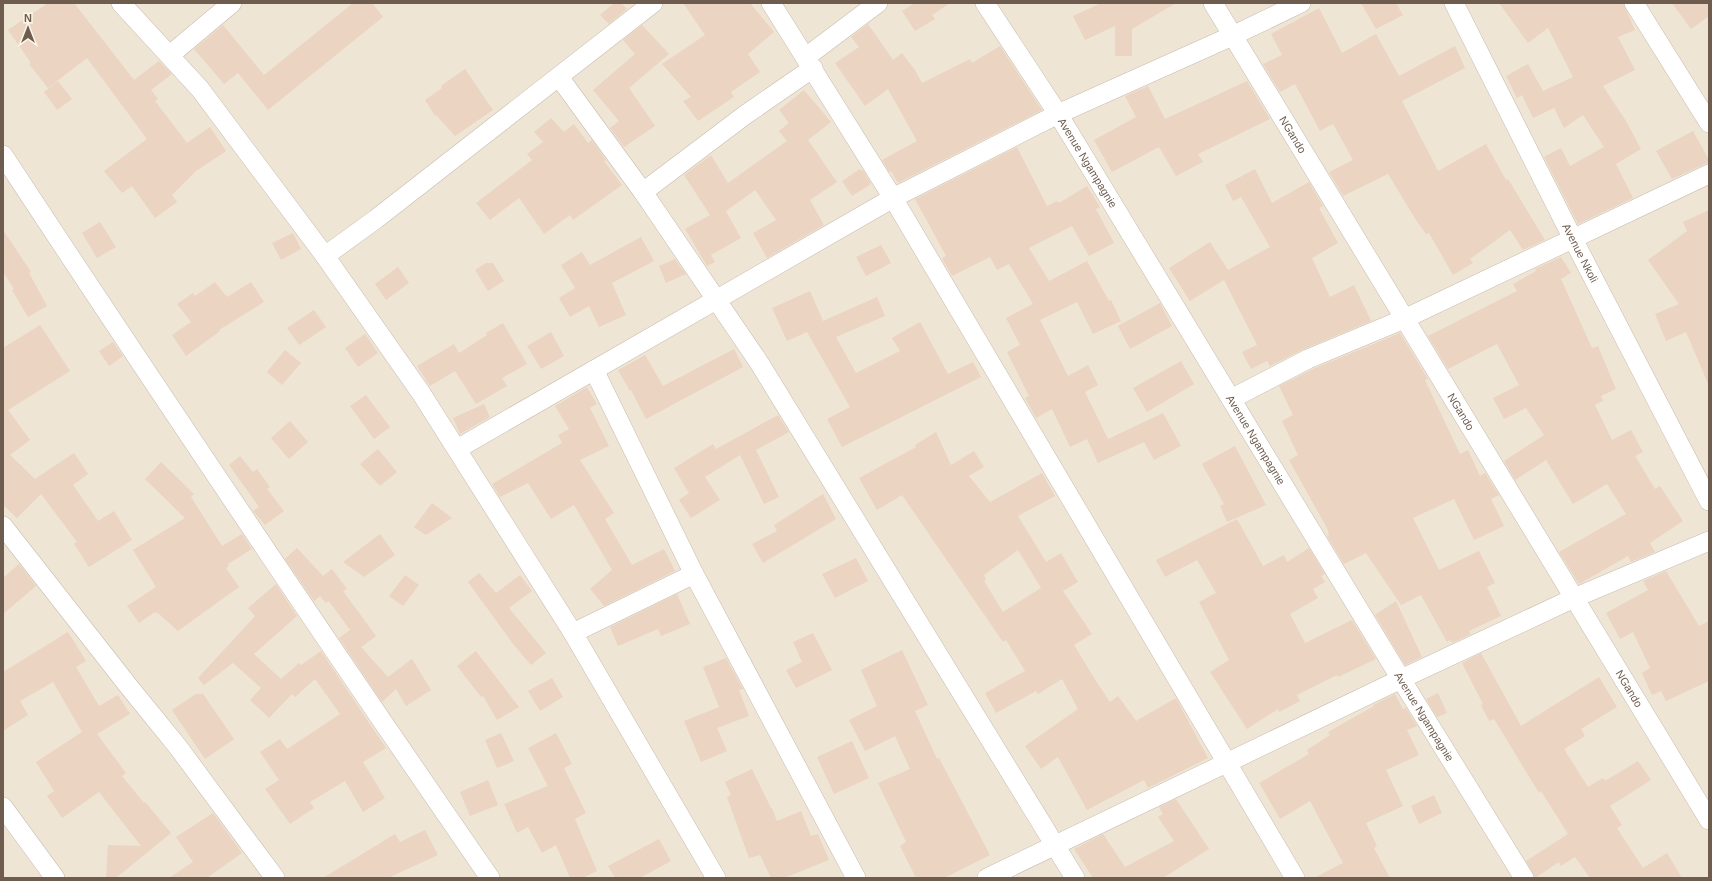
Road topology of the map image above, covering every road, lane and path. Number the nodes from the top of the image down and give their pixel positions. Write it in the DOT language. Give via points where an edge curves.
graph roads {
  1 [pos="121,3"];
  2 [pos="232,3"];
  3 [pos="770,3"];
  4 [pos="878,3"];
  5 [pos="985,3"];
  6 [pos="1213,3"];
  7 [pos="1301,3"];
  8 [pos="1454,3"];
  9 [pos="1634,3"];
  10 [pos="641,6"];
  11 [pos="1232,36"];
  12 [pos="170,55"];
  13 [pos="809,63"];
  14 [pos="559,77"];
  15 [pos="1058,114"];
  16 [pos="1709,122"];
  17 [pos="3,155"];
  18 [pos="1709,174"];
  19 [pos="643,192"];
  20 [pos="893,198"];
  21 [pos="1573,239"];
  22 [pos="325,256"];
  23 [pos="716,299"];
  24 [pos="1404,319"];
  25 [pos="594,370"];
  26 [pos="1231,399"];
  27 [pos="457,449"];
  28 [pos="1709,501"];
  29 [pos="3,526"];
  30 [pos="1709,541"];
  31 [pos="694,574"];
  32 [pos="1574,598"];
  33 [pos="573,633"];
  34 [pos="1401,679"];
  35 [pos="1228,763"];
  36 [pos="3,807"];
  37 [pos="1709,820"];
  38 [pos="1055,846"];
  39 [pos="54,876"];
  40 [pos="275,878"];
  41 [pos="490,878"];
  42 [pos="716,878"];
  43 [pos="856,878"];
  44 [pos="987,878"];
  45 [pos="1075,878"];
  46 [pos="1295,878"];
  47 [pos="1524,878"];
  1 -- 12 [label="street"];
  2 -- 12 [label="street"];
  3 -- 13 [label="street"];
  4 -- 13 [label="street"];
  5 -- 15 [label="street, Avenue Ngampagnie"];
  6 -- 11 [label="street, NGando"];
  7 -- 11 [label="street"];
  8 -- 21 [label="street, Avenue Nkoli"];
  9 -- 16 [label="street"];
  10 -- 14 [label="street"];
  11 -- 15 [label="street"];
  11 -- 24 [label="street, NGando"];
  12 -- 22 [label="street" via="200,88"];
  13 -- 19 [label="street"];
  13 -- 20 [label="street"];
  14 -- 19 [label="street"];
  14 -- 22 [label="street"];
  15 -- 20 [label="street"];
  15 -- 26 [label="street, Avenue Ngampagnie"];
  17 -- 41 [label="street" via="114,324"];
  18 -- 21 [label="street"];
  19 -- 23 [label="street"];
  20 -- 23 [label="street"];
  20 -- 35 [label="street"];
  21 -- 24 [label="street"];
  21 -- 28 [label="street, Avenue Nkoli"];
  22 -- 27 [label="street"];
  23 -- 25 [label="street"];
  23 -- 38 [label="street" via="760,364"];
  24 -- 26 [label="street" via="1308,360"];
  24 -- 32 [label="street, NGando"];
  25 -- 27 [label="street"];
  25 -- 31 [label="street"];
  26 -- 34 [label="street, Avenue Ngampagnie"];
  27 -- 33 [label="street"];
  29 -- 40 [label="street" via="178,747"];
  30 -- 32 [label="street"];
  31 -- 33 [label="street"];
  31 -- 43 [label="street"];
  32 -- 34 [label="street"];
  32 -- 37 [label="street, NGando"];
  33 -- 42 [label="street"];
  34 -- 35 [label="street"];
  34 -- 47 [label="street, Avenue Ngampagnie"];
  35 -- 38 [label="street"];
  35 -- 46 [label="street"];
  36 -- 39 [label="street"];
  38 -- 44 [label="street"];
  38 -- 45 [label="street"];
}
